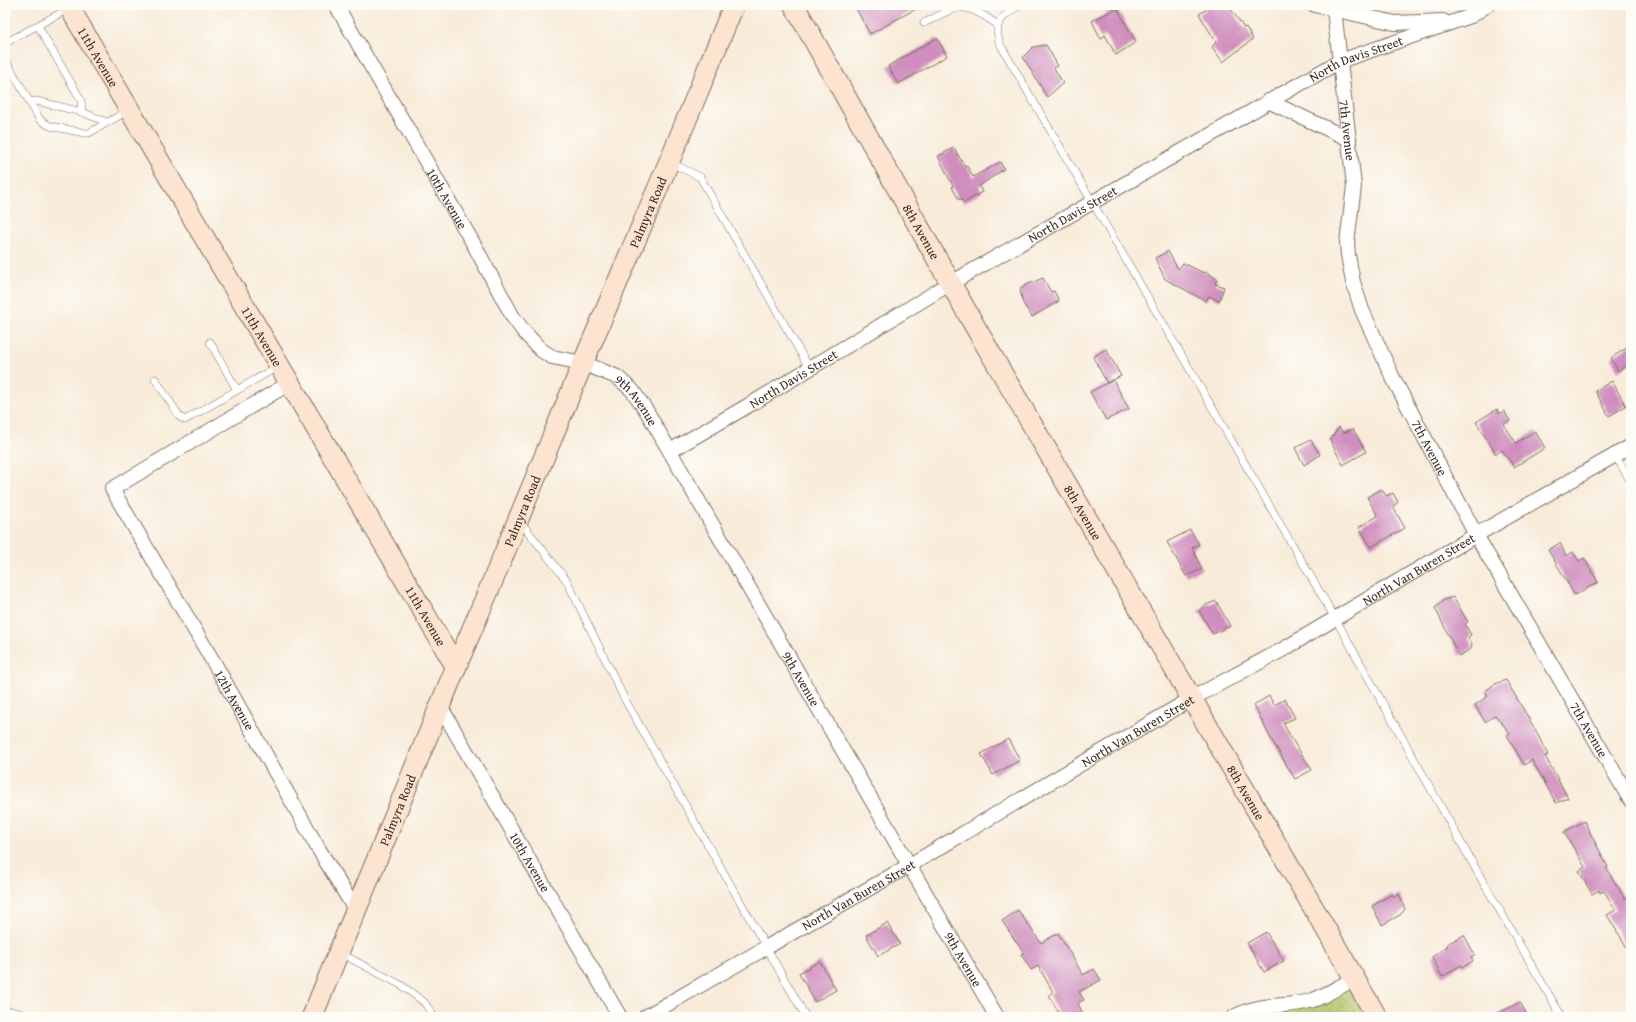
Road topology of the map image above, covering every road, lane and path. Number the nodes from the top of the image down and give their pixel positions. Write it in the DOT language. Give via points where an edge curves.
graph roads {
  1 [pos="336,5"];
  2 [pos="734,5"];
  3 [pos="794,5"];
  4 [pos="1020,5"];
  5 [pos="1315,5"];
  6 [pos="1487,5"];
  7 [pos="69,6"];
  8 [pos="1334,9"];
  9 [pos="1458,20"];
  10 [pos="924,23"];
  11 [pos="998,25"];
  12 [pos="38,26"];
  13 [pos="5,43"];
  14 [pos="5,59"];
  15 [pos="1340,61"];
  16 [pos="1268,101"];
  17 [pos="29,102"];
  18 [pos="130,110"];
  19 [pos="82,112"];
  20 [pos="106,123"];
  21 [pos="1349,139"];
  22 [pos="669,162"];
  23 [pos="1094,203"];
  24 [pos="951,284"];
  25 [pos="210,342"];
  26 [pos="583,363"];
  27 [pos="279,366"];
  28 [pos="810,368"];
  29 [pos="155,379"];
  30 [pos="290,383"];
  31 [pos="237,390"];
  32 [pos="1631,446"];
  33 [pos="670,451"];
  34 [pos="1615,455"];
  35 [pos="1631,482"];
  36 [pos="518,519"];
  37 [pos="1476,535"];
  38 [pos="1335,618"];
  39 [pos="456,667"];
  40 [pos="1191,699"];
  41 [pos="440,706"];
  42 [pos="1631,801"];
  43 [pos="910,865"];
  44 [pos="356,911"];
  45 [pos="766,948"];
  46 [pos="339,952"];
  47 [pos="1355,979"];
  48 [pos="5,1010"];
  49 [pos="35,1017"];
  50 [pos="312,1017"];
  51 [pos="434,1017"];
  52 [pos="620,1017"];
  53 [pos="645,1017"];
  54 [pos="806,1017"];
  55 [pos="997,1017"];
  56 [pos="1234,1017"];
  57 [pos="1377,1017"];
  58 [pos="1562,1017"];
  1 -- 26 [label="street, 10th Avenue" via="513,317 541,350 552,357"];
  2 -- 22 [label="street, Palmyra Road"];
  3 -- 24 [label="street, 8th Avenue"];
  4 -- 11 [label="lane" via="1005,15"];
  5 -- 8 [label="street"];
  6 -- 9 [label="street, North Davis Street" via="1471,16"];
  7 -- 12 [label="lane"];
  7 -- 18 [label="street, 11th Avenue"];
  8 -- 9 [label="street" via="1395,23"];
  8 -- 15 [label="street, 7th Avenue"];
  9 -- 15 [label="street, North Davis Street"];
  10 -- 11 [label="lane" via="951,10 965,7"];
  11 -- 23 [label="lane" via="997,35 1000,44"];
  12 -- 13 [label="lane"];
  12 -- 19 [label="lane" via="81,100"];
  14 -- 17 [label="lane"];
  15 -- 16 [label="street, North Davis Street"];
  15 -- 21 [label="street, 7th Avenue"];
  16 -- 21 [label="street"];
  16 -- 23 [label="street, North Davis Street"];
  17 -- 19 [label="lane" via="37,101"];
  17 -- 20 [label="lane" via="40,120 50,126 89,133"];
  18 -- 20 [label="lane"];
  18 -- 27 [label="street, 11th Avenue"];
  19 -- 20 [label="lane"];
  21 -- 37 [label="street, 7th Avenue" via="1354,186 1347,242 1353,282 1362,310 1392,376"];
  22 -- 26 [label="street, Palmyra Road"];
  22 -- 28 [label="lane" via="700,177"];
  23 -- 24 [label="street, North Davis Street"];
  23 -- 38 [label="lane"];
  24 -- 28 [label="street, North Davis Street"];
  24 -- 40 [label="street, 8th Avenue"];
  25 -- 31 [label="lane"];
  26 -- 33 [label="street, 9th Avenue" via="617,377 632,390"];
  26 -- 36 [label="street, Palmyra Road"];
  27 -- 30 [label="street, 11th Avenue"];
  27 -- 31 [label="lane"];
  28 -- 33 [label="street, North Davis Street"];
  29 -- 31 [label="lane" via="180,417 185,420"];
  30 -- 39 [label="street, 11th Avenue"];
  30 -- 44 [label="street, 12th Avenue" via="112,489"];
  32 -- 34 [label="street, North Van Buren Street"];
  33 -- 43 [label="street, 9th Avenue"];
  34 -- 35 [label="lane"];
  34 -- 37 [label="street, North Van Buren Street"];
  36 -- 39 [label="street, Palmyra Road"];
  36 -- 45 [label="lane" via="567,581 624,698"];
  37 -- 38 [label="street, North Van Buren Street"];
  37 -- 42 [label="street, 7th Avenue"];
  38 -- 40 [label="street, North Van Buren Street"];
  38 -- 58 [label="lane"];
  39 -- 41 [label="street, Palmyra Road"];
  40 -- 43 [label="street, North Van Buren Street"];
  40 -- 47 [label="street, 8th Avenue"];
  41 -- 44 [label="street, Palmyra Road"];
  41 -- 52 [label="street, 10th Avenue"];
  43 -- 45 [label="street, North Van Buren Street"];
  43 -- 55 [label="street, 9th Avenue"];
  44 -- 46 [label="street, Palmyra Road"];
  45 -- 53 [label="street, North Van Buren Street"];
  45 -- 54 [label="lane"];
  46 -- 50 [label="street, Palmyra Road"];
  46 -- 51 [label="lane" via="401,985 424,1002"];
  47 -- 56 [label="street" via="1314,1000 1260,1007"];
  47 -- 57 [label="street, 8th Avenue"];
  48 -- 49 [label="lane"];
}
